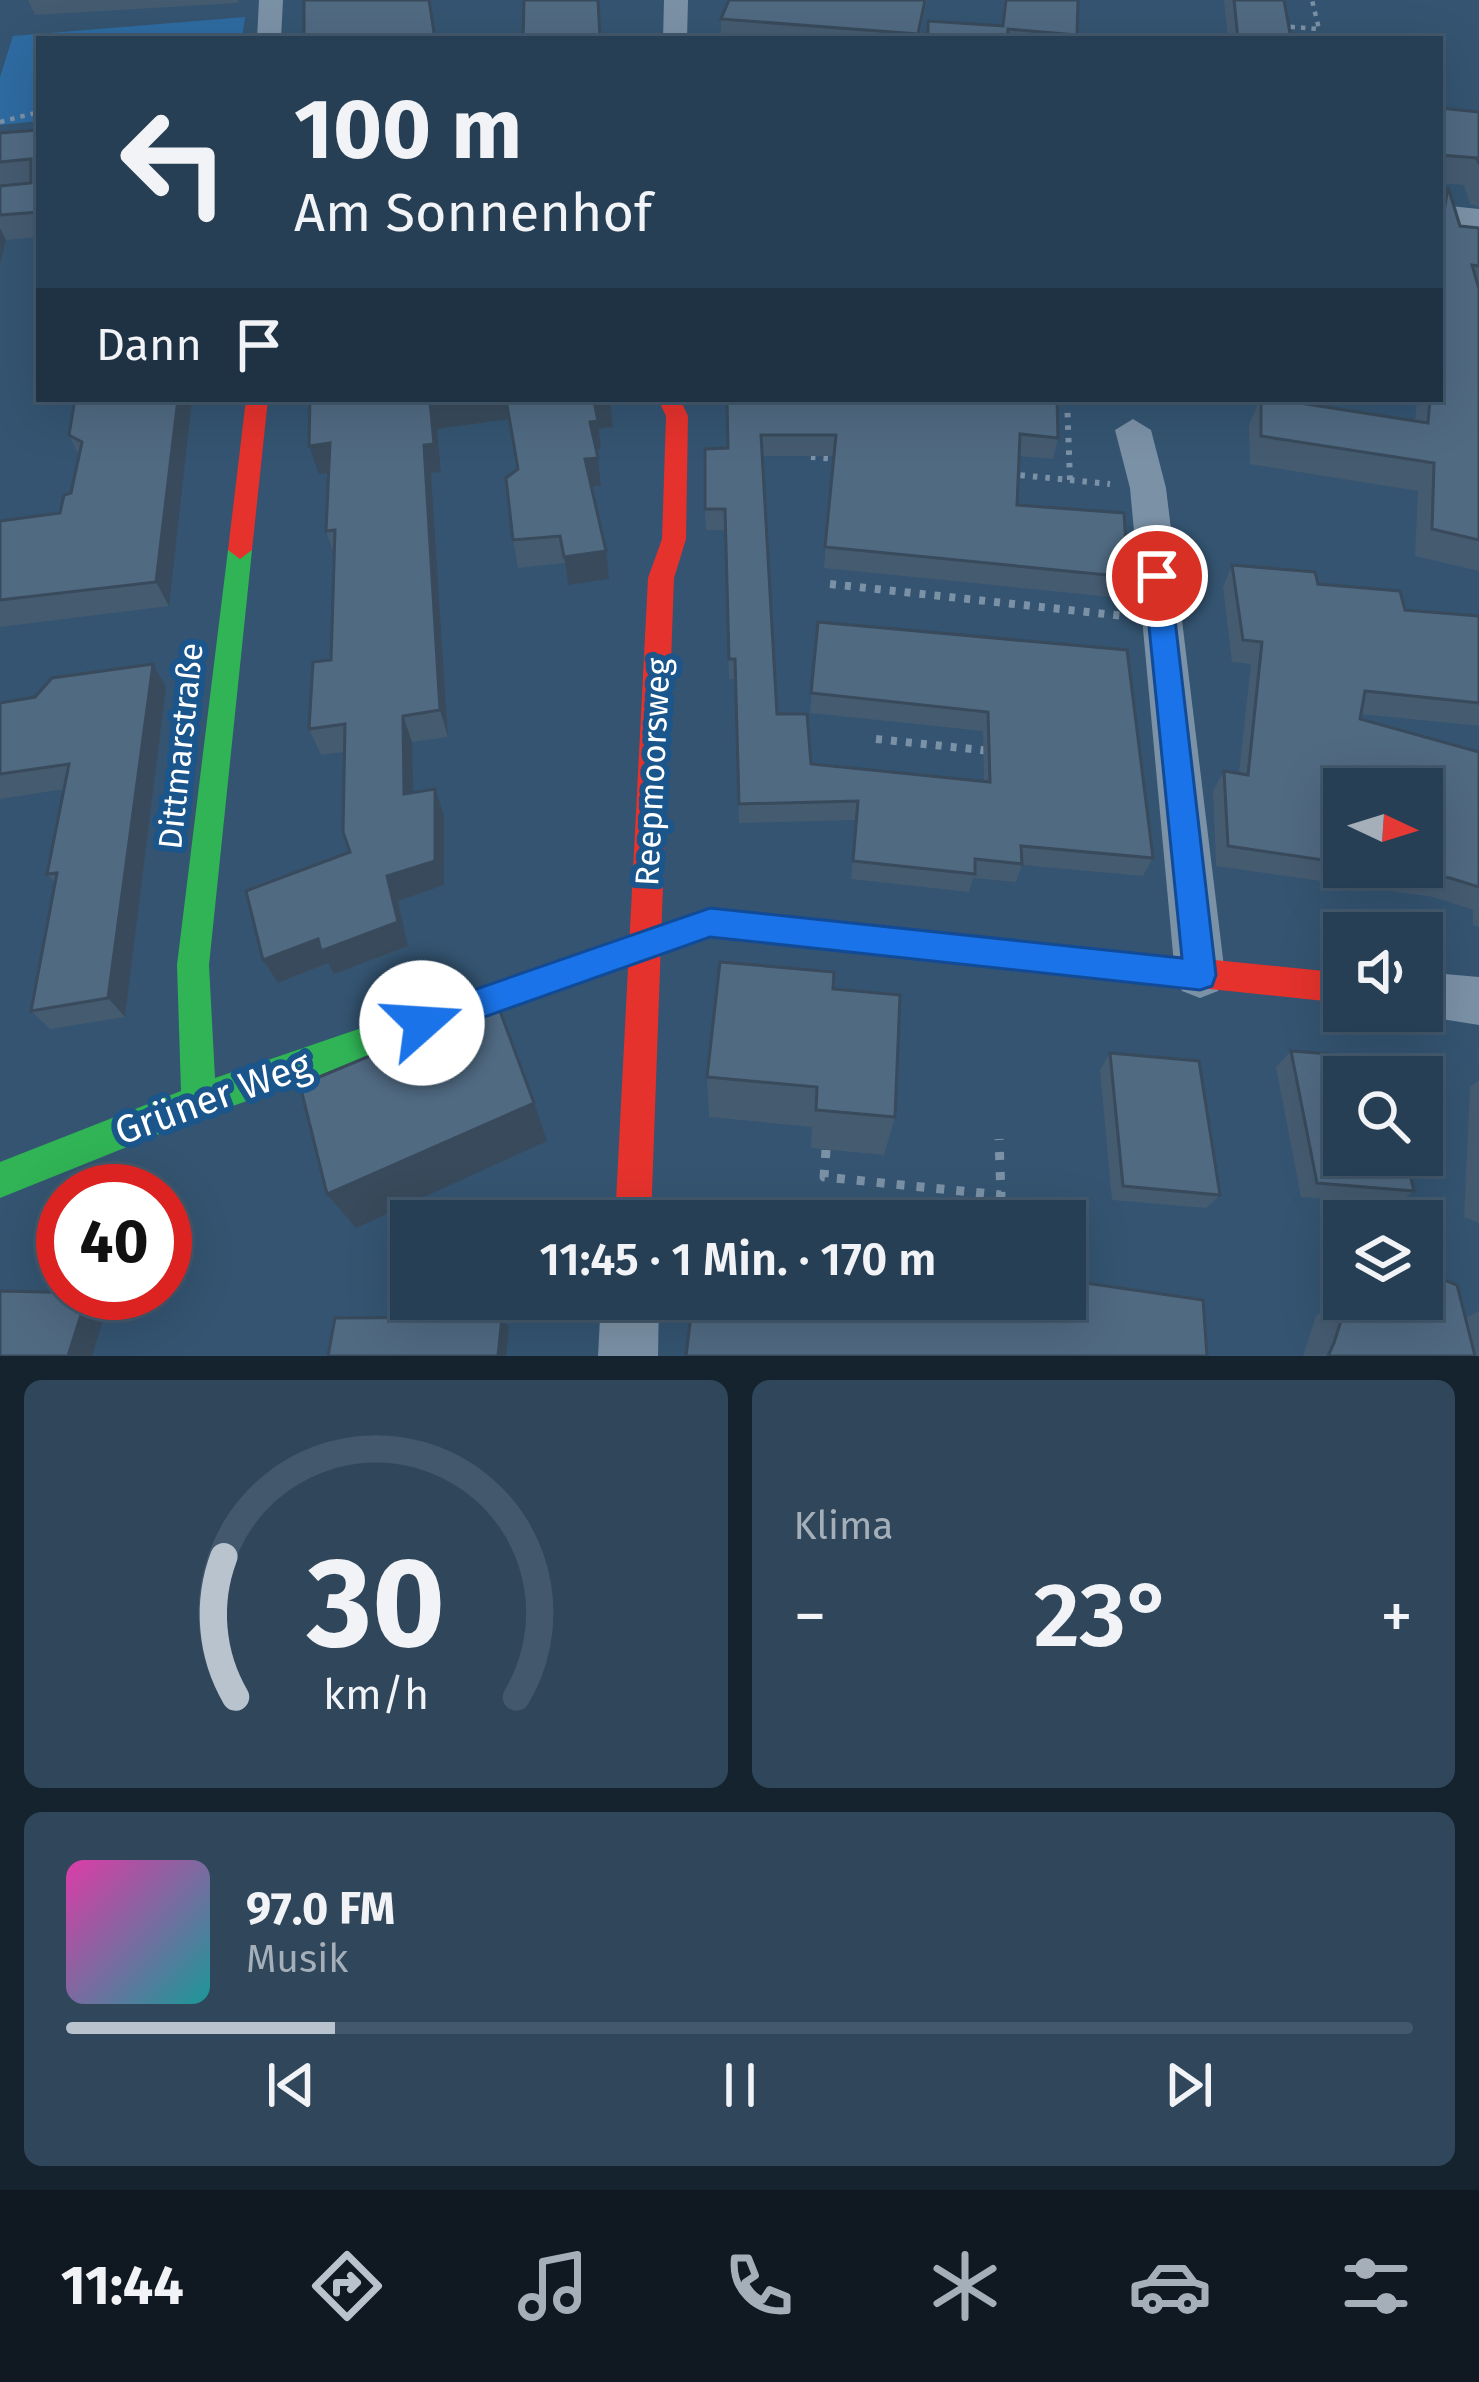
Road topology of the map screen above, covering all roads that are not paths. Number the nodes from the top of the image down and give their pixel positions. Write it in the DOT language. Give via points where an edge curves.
graph roads {
  1 [pos="271,0"];
  2 [pos="676,0"];
  3 [pos="269,36"];
  4 [pos="675,36"];
  5 [pos="1443,214"];
  6 [pos="1479,218"];
  7 [pos="257,402"];
  8 [pos="670,402"];
  9 [pos="1133,430"];
  10 [pos="645,944"];
  11 [pos="1200,975"];
  12 [pos="1323,986"];
  13 [pos="1443,998"];
  14 [pos="1479,1001"];
  15 [pos="199,1101"];
  16 [pos="0,1180"];
  17 [pos="634,1200"];
  18 [pos="629,1320"];
  19 [pos="628,1356"];
  1 -- 3 [label="street"];
  2 -- 4 [label="street"];
  5 -- 6 [label="street"];
  7 -- 15 [label="street, Dittmarstraße" via="193,965"];
  8 -- 10 [label="street, Reepmoorsweg" via="677,416 674,539 661,578"];
  9 -- 11 [label="street" via="1148,488"];
  10 -- 11 [label="street, Grüner Weg" via="710,922"];
  10 -- 15 [label="street, Grüner Weg"];
  10 -- 17 [label="street, Reepmoorsweg"];
  11 -- 12 [label="street, Grüner Weg"];
  13 -- 14 [label="street"];
  15 -- 16 [label="street, Grüner Weg"];
  18 -- 19 [label="street"];
}
